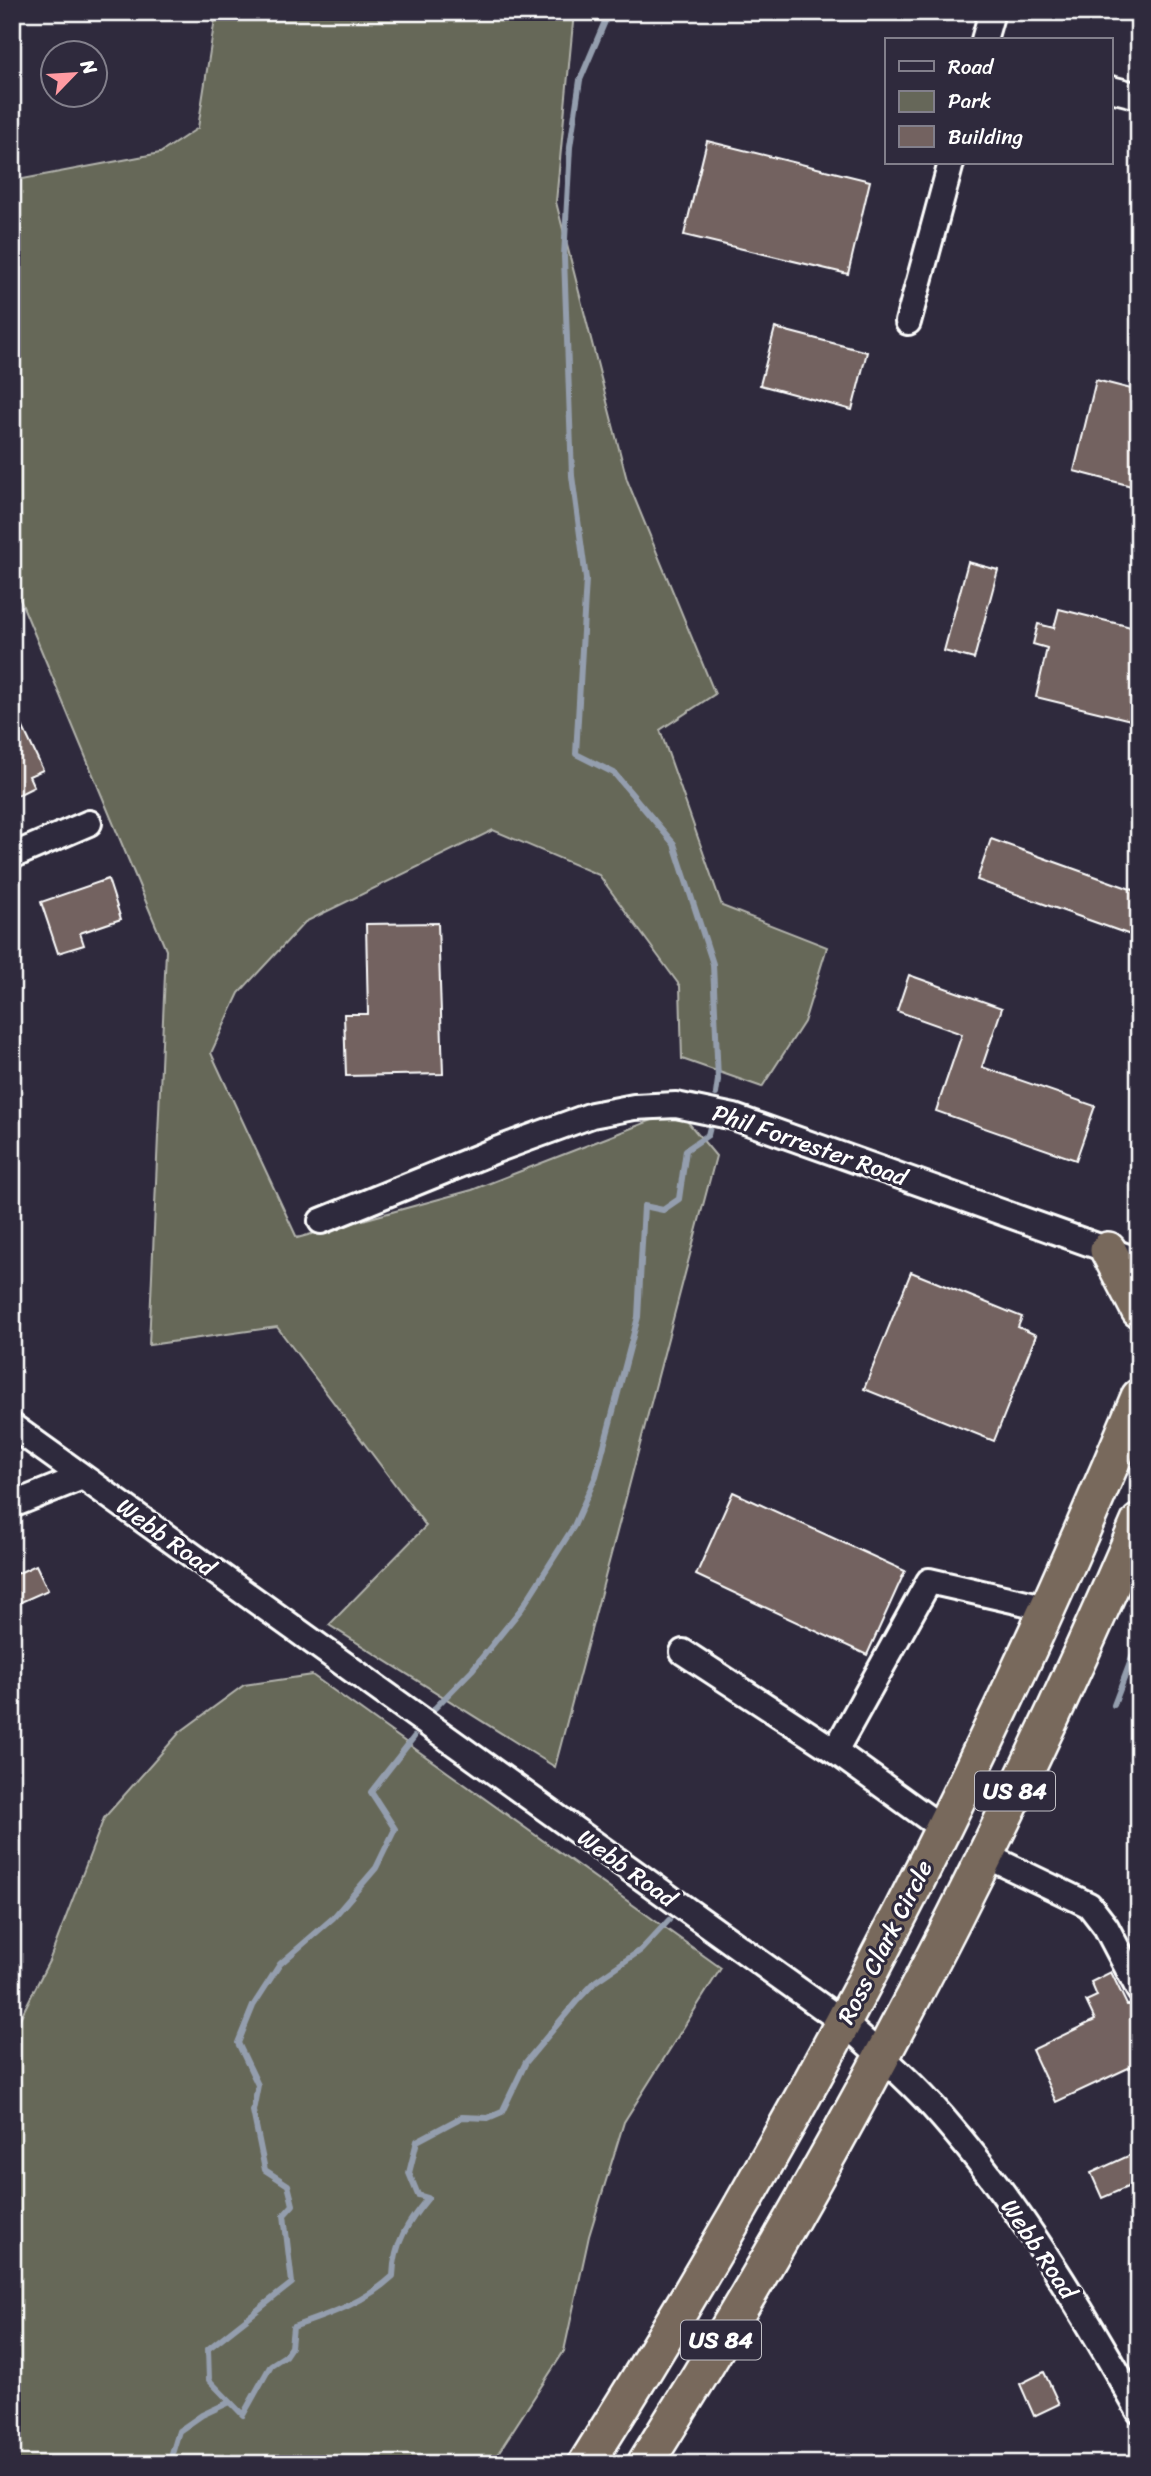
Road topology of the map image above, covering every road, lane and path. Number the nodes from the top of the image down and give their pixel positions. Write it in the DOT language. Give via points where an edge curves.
graph roads {
  1 [pos="992,12"];
  2 [pos="985,38"];
  3 [pos="1112,89"];
  4 [pos="1139,96"];
  5 [pos="951,164"];
  6 [pos="908,322"];
  7 [pos="89,823"];
  8 [pos="12,856"];
  9 [pos="321,1222"];
  10 [pos="1123,1256"];
  11 [pos="1139,1310"];
  12 [pos="1139,1397"];
  13 [pos="12,1426"];
  14 [pos="82,1477"];
  15 [pos="12,1505"];
  16 [pos="1139,1522"];
  17 [pos="1048,1608"];
  18 [pos="683,1652"];
  19 [pos="835,1751"];
  20 [pos="943,1829"];
  21 [pos="985,1855"];
  22 [pos="1139,1990"];
  23 [pos="843,2022"];
  24 [pos="881,2056"];
  25 [pos="1139,2411"];
  26 [pos="586,2464"];
  27 [pos="645,2464"];
  1 -- 2 [label="street"];
  3 -- 4 [label="street"];
  5 -- 6 [label="street"];
  7 -- 8 [label="street"];
  9 -- 10 [label="street, Phil Forrester Road" via="557,1126 634,1107 676,1105 734,1116"];
  10 -- 11 [label="highway"];
  12 -- 17 [label="highway, Ross Clark Circle / US 84"];
  13 -- 14 [label="street, Webb Road"];
  14 -- 15 [label="street"];
  14 -- 23 [label="street, Webb Road"];
  16 -- 21 [label="highway, Ross Clark Circle / US 84"];
  17 -- 19 [label="street" via="929,1581"];
  17 -- 20 [label="highway, Ross Clark Circle / US 84"];
  18 -- 19 [label="street"];
  19 -- 20 [label="street"];
  20 -- 21 [label="highway"];
  20 -- 23 [label="highway, Ross Clark Circle / US 84"];
  21 -- 22 [label="street" via="1088,1905 1110,1933"];
  21 -- 24 [label="highway, Ross Clark Circle / US 84"];
  23 -- 24 [label="street, Webb Road"];
  23 -- 26 [label="highway, Ross Clark Circle / US 84"];
  24 -- 25 [label="street, Webb Road" via="944,2118 996,2186 1071,2294"];
  24 -- 27 [label="highway, Ross Clark Circle / US 84"];
}
